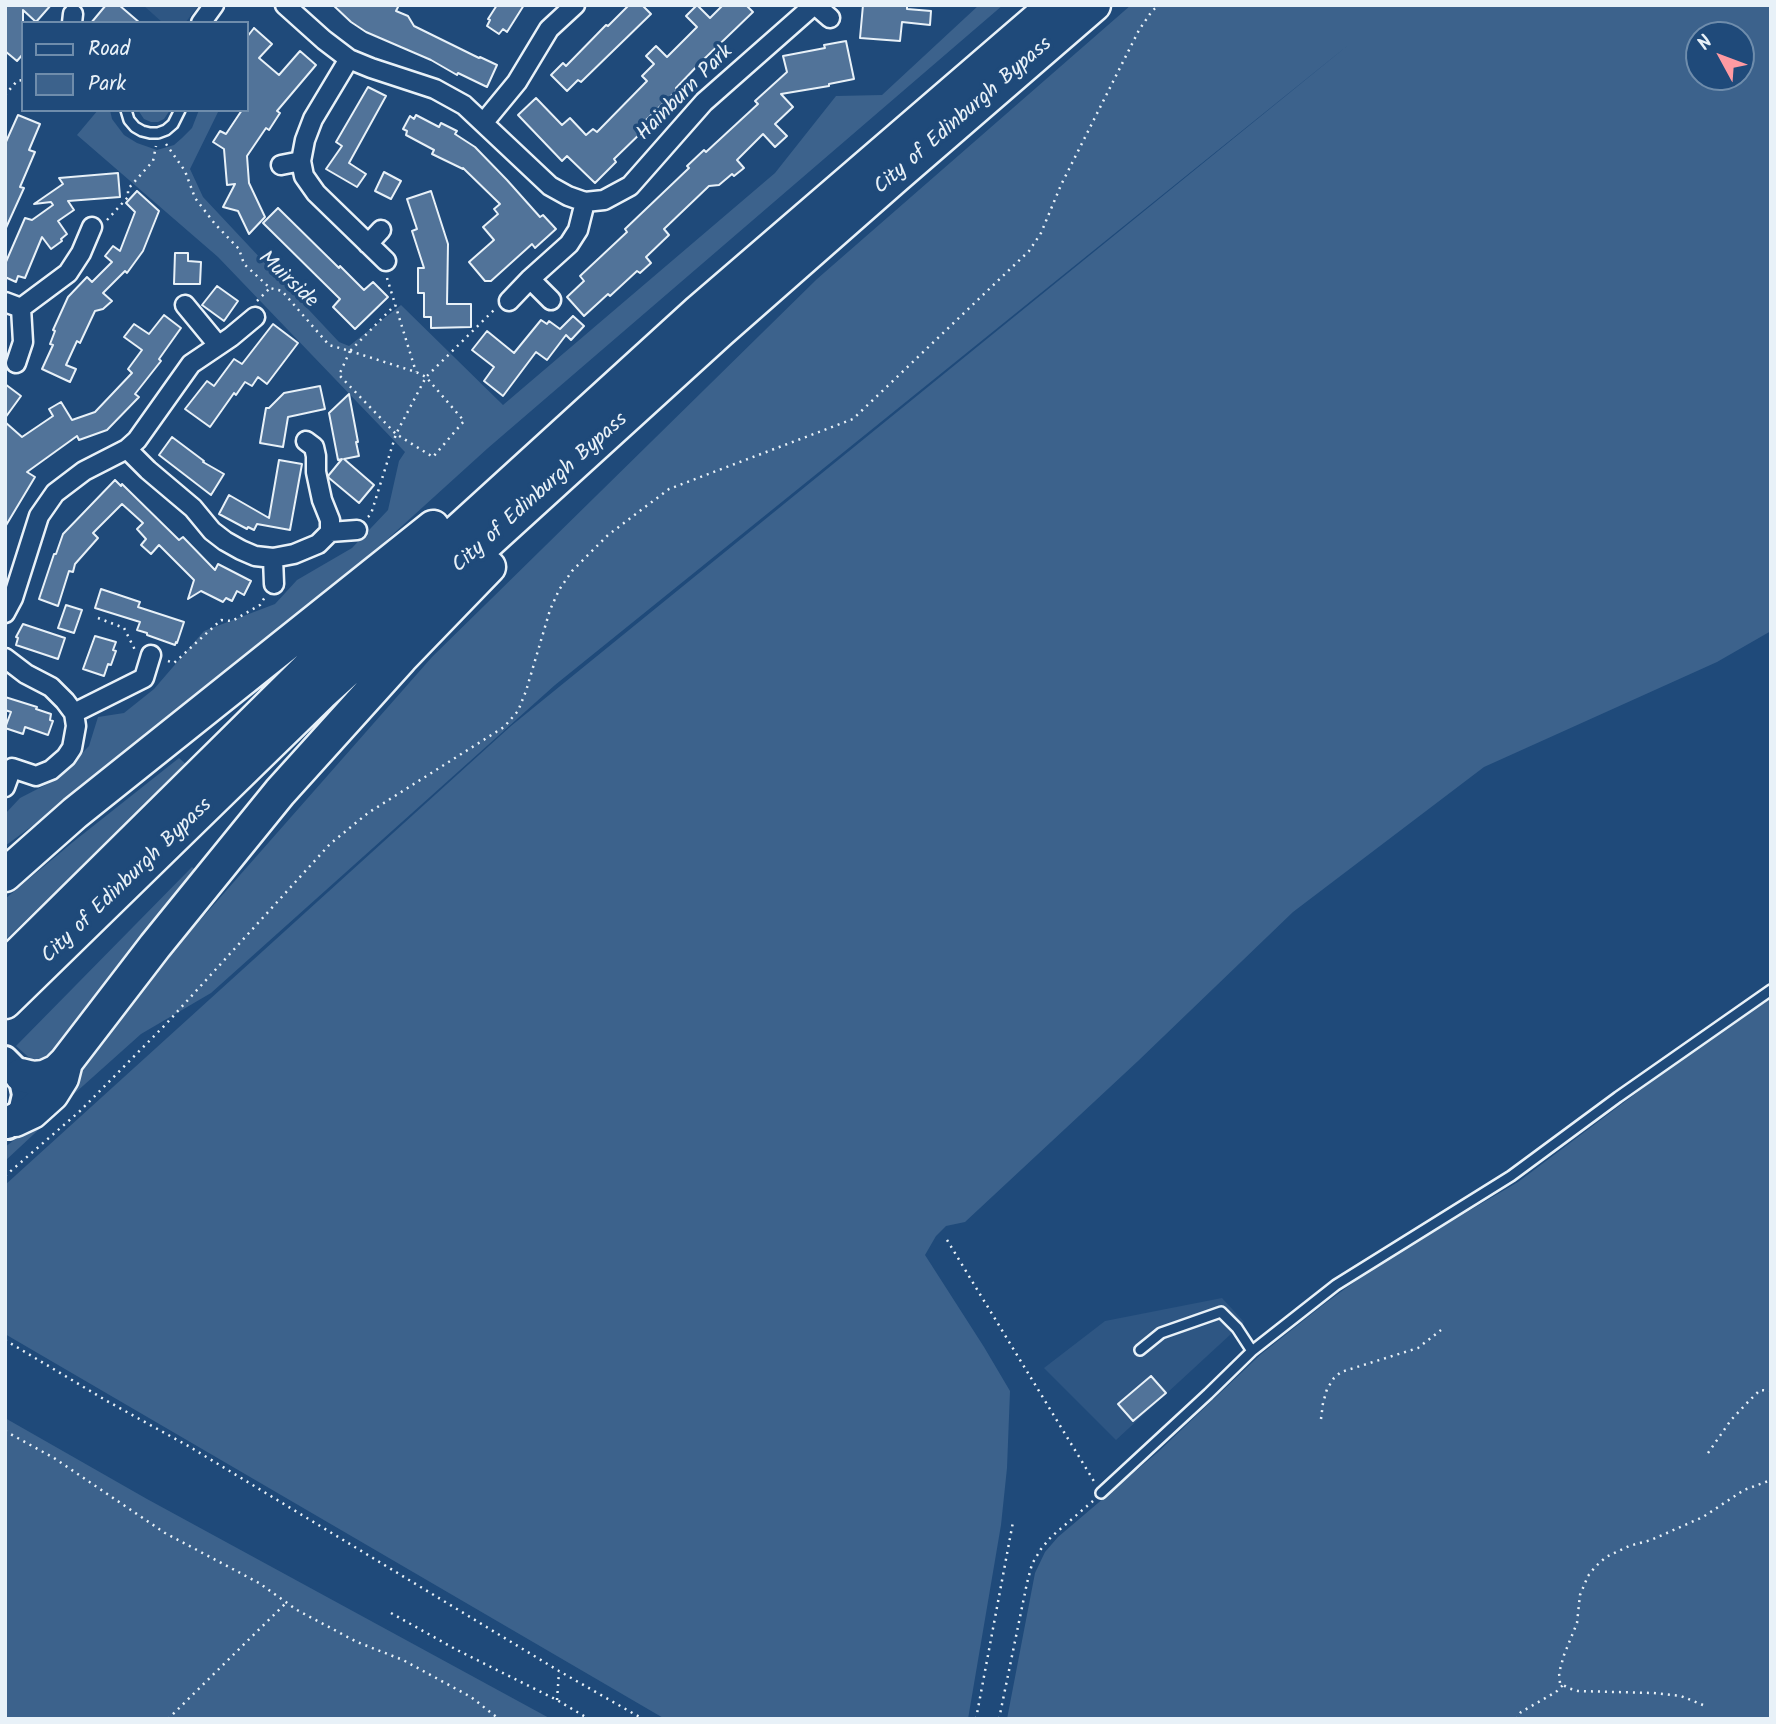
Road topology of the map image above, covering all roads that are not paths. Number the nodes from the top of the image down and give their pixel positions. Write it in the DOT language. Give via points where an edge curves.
graph roads {
  1 [pos="285,5"];
  2 [pos="575,5"];
  3 [pos="814,5"];
  4 [pos="1054,5"];
  5 [pos="1094,5"];
  6 [pos="830,18"];
  7 [pos="349,59"];
  8 [pos="127,112"];
  9 [pos="179,112"];
  10 [pos="484,122"];
  11 [pos="301,161"];
  12 [pos="281,165"];
  13 [pos="585,201"];
  14 [pos="92,227"];
  15 [pos="381,230"];
  16 [pos="368,244"];
  17 [pos="386,261"];
  18 [pos="530,279"];
  19 [pos="551,300"];
  20 [pos="509,301"];
  21 [pos="13,305"];
  22 [pos="185,305"];
  23 [pos="255,317"];
  24 [pos="709,321"];
  25 [pos="218,345"];
  26 [pos="16,363"];
  27 [pos="306,441"];
  28 [pos="127,449"];
  29 [pos="357,530"];
  30 [pos="330,532"];
  31 [pos="273,558"];
  32 [pos="274,584"];
  33 [pos="5,612"];
  34 [pos="151,655"];
  35 [pos="5,658"];
  36 [pos="74,713"];
  37 [pos="5,787"];
  38 [pos="5,874"];
  39 [pos="5,967"];
  40 [pos="1771,990"];
  41 [pos="5,1002"];
  42 [pos="66,1062"];
  43 [pos="13,1067"];
  44 [pos="10,1124"];
  45 [pos="1140,1350"];
  46 [pos="1252,1351"];
  47 [pos="1101,1493"];
  1 -- 7 [label="street"];
  2 -- 10 [label="street" via="549,29 517,82"];
  3 -- 6 [label="street, Hainburn Park"];
  3 -- 13 [label="street, Hainburn Park" via="704,102 630,186 604,200"];
  4 -- 24 [label="highway, City of Edinburgh Bypass"];
  5 -- 24 [label="highway, City of Edinburgh Bypass" via="895,177"];
  7 -- 10 [label="street" via="435,89"];
  7 -- 11 [label="street" via="313,119"];
  8 -- 9 [label="lane" via="135,127 150,133 173,124"];
  10 -- 13 [label="street" via="550,186"];
  11 -- 12 [label="street"];
  11 -- 16 [label="street" via="304,176 316,193"];
  13 -- 18 [label="street" via="578,230 569,244"];
  14 -- 21 [label="street" via="68,273"];
  15 -- 16 [label="street"];
  16 -- 17 [label="street"];
  18 -- 19 [label="street"];
  18 -- 20 [label="street"];
  21 -- 26 [label="street" via="23,342"];
  22 -- 25 [label="street"];
  23 -- 25 [label="street"];
  24 -- 38 [label="highway" via="338,604"];
  24 -- 39 [label="highway, City of Edinburgh Bypass" via="314,662"];
  24 -- 41 [label="highway, City of Edinburgh Bypass"];
  24 -- 42 [label="highway" via="280,792"];
  25 -- 28 [label="street" via="184,372"];
  27 -- 30 [label="street" via="314,447"];
  28 -- 31 [label="street" via="225,541 255,556"];
  28 -- 33 [label="street" via="54,493 39,516"];
  29 -- 30 [label="street"];
  30 -- 31 [label="street" via="318,544"];
  31 -- 32 [label="street"];
  34 -- 36 [label="street" via="144,678"];
  35 -- 36 [label="street" via="51,687"];
  36 -- 37 [label="street" via="75,738 66,757 36,776 12,768"];
  40 -- 46 [label="lane" via="1511,1176 1336,1285"];
  42 -- 43 [label="highway" via="44,1077 33,1078"];
  42 -- 44 [label="highway" via="52,1094"];
  43 -- 44 [label="street" via="24,1095 22,1108"];
  45 -- 46 [label="lane" via="1161,1333 1221,1312"];
  46 -- 47 [label="lane"];
}
